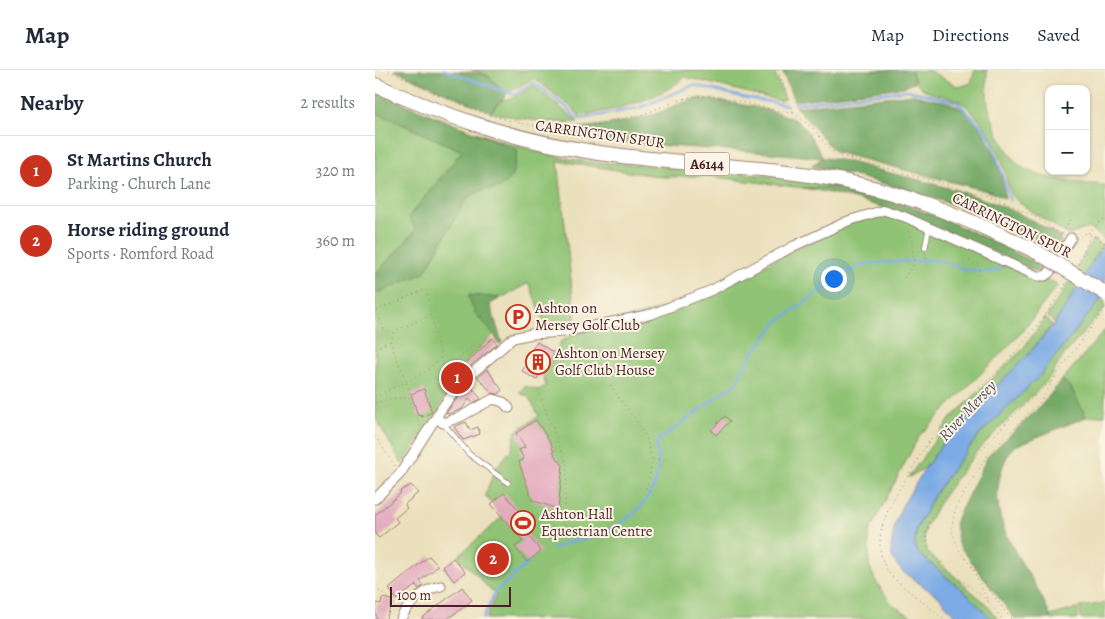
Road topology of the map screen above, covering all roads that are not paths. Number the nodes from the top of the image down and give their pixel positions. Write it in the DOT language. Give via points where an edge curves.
graph roads {
  1 [pos="375,85"];
  2 [pos="929,228"];
  3 [pos="1066,237"];
  4 [pos="925,248"];
  5 [pos="1105,293"];
  6 [pos="509,408"];
  7 [pos="440,421"];
  8 [pos="508,484"];
  9 [pos="375,498"];
  10 [pos="441,586"];
  11 [pos="403,615"];
  1 -- 5 [label="main road, CARRINGTON SPUR / A6144, bridge" via="480,127 536,142 589,152 789,172 881,191 945,210 1037,252"];
  2 -- 3 [label="street" via="1041,276 1047,276 1053,268"];
  2 -- 4 [label="lane"];
  2 -- 7 [label="street" via="884,210 871,212 690,300 651,314 513,338 462,382"];
  6 -- 7 [label="street" via="493,399 460,417"];
  7 -- 8 [label="lane" via="469,454"];
  7 -- 9 [label="street" via="400,474"];
  10 -- 11 [label="street" via="431,589"];
}
